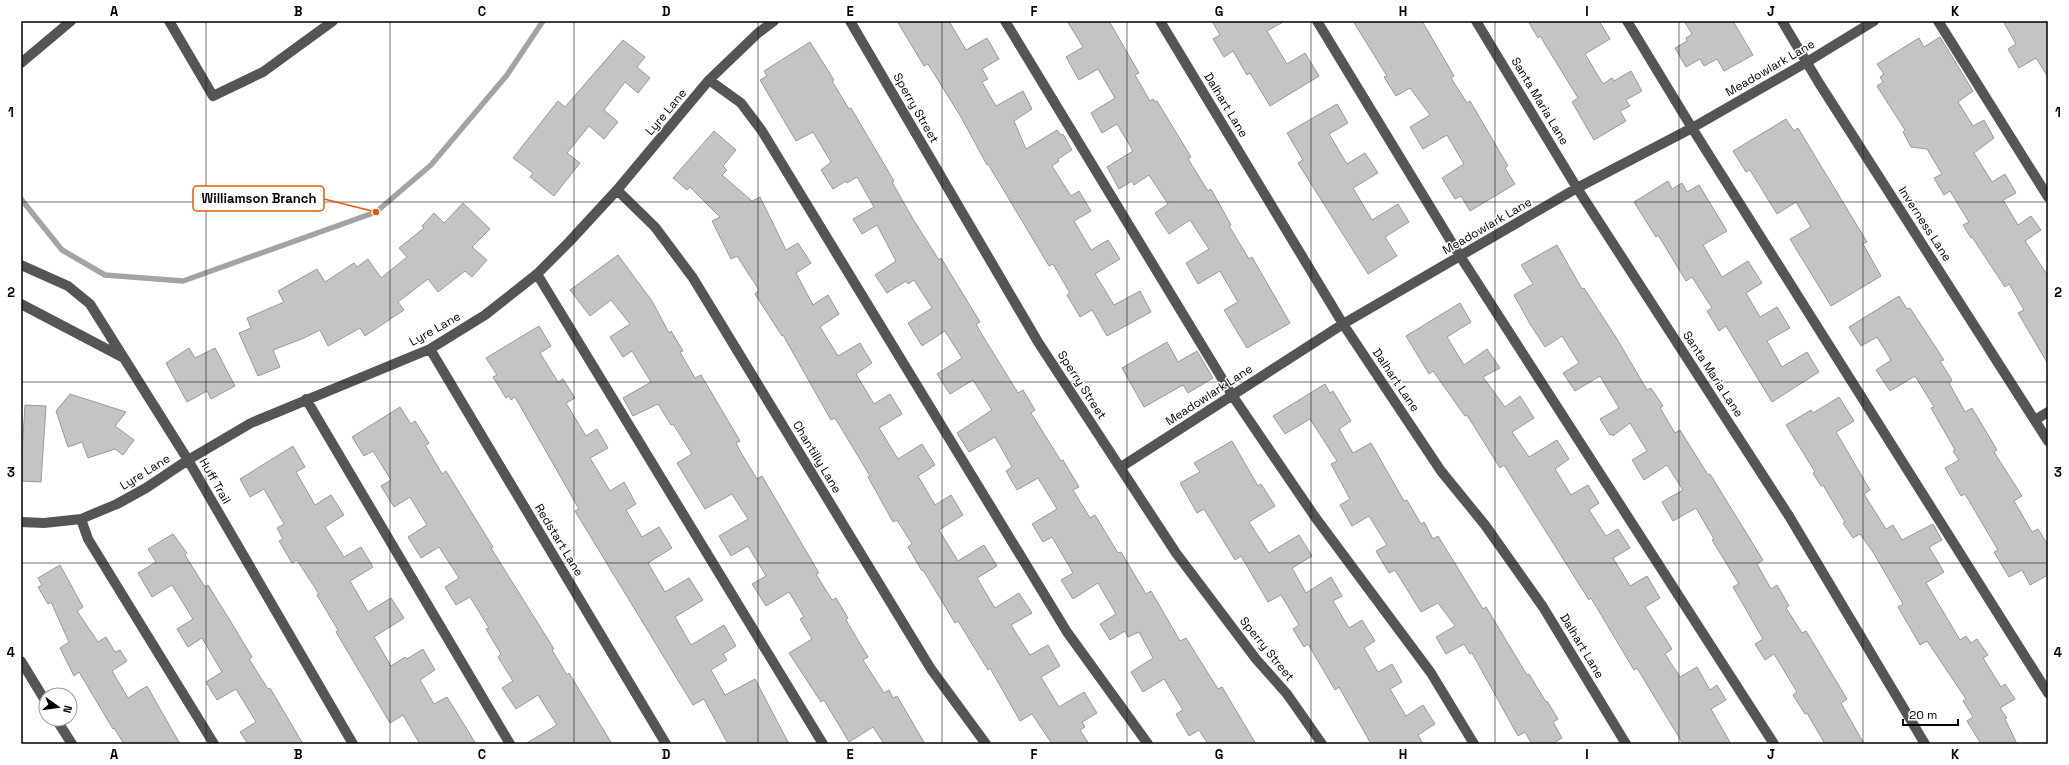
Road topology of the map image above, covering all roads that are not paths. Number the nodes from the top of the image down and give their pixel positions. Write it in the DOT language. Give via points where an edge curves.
graph roads {
  1 [pos="71,21"];
  2 [pos="169,21"];
  3 [pos="333,21"];
  4 [pos="774,21"];
  5 [pos="850,21"];
  6 [pos="1005,21"];
  7 [pos="1160,21"];
  8 [pos="1317,21"];
  9 [pos="1476,21"];
  10 [pos="1627,21"];
  11 [pos="1782,21"];
  12 [pos="1874,21"];
  13 [pos="1938,21"];
  14 [pos="1807,62"];
  15 [pos="21,63"];
  16 [pos="710,80"];
  17 [pos="1692,128"];
  18 [pos="1577,188"];
  19 [pos="617,190"];
  20 [pos="2048,197"];
  21 [pos="1460,256"];
  22 [pos="21,265"];
  23 [pos="537,274"];
  24 [pos="21,304"];
  25 [pos="1343,324"];
  26 [pos="430,348"];
  27 [pos="124,358"];
  28 [pos="1232,395"];
  29 [pos="306,398"];
  30 [pos="2048,412"];
  31 [pos="2035,420"];
  32 [pos="2048,441"];
  33 [pos="188,460"];
  34 [pos="1121,467"];
  35 [pos="82,519"];
  36 [pos="21,522"];
  37 [pos="21,661"];
  38 [pos="38,689"];
  39 [pos="2048,693"];
  40 [pos="61,727"];
  41 [pos="72,744"];
  42 [pos="214,744"];
  43 [pos="353,744"];
  44 [pos="510,744"];
  45 [pos="666,744"];
  46 [pos="823,744"];
  47 [pos="986,744"];
  48 [pos="1148,744"];
  49 [pos="1322,744"];
  50 [pos="1474,744"];
  51 [pos="1626,744"];
  52 [pos="1774,744"];
  53 [pos="1925,744"];
  1 -- 15 [label="street"];
  2 -- 3 [label="street" via="213,96 262,72"];
  4 -- 16 [label="street, Lyre Lane" via="758,33"];
  5 -- 34 [label="street, Sperry Street" via="1038,342"];
  6 -- 28 [label="street"];
  7 -- 25 [label="street, Dalhart Lane"];
  8 -- 21 [label="street"];
  9 -- 18 [label="street, Santa Maria Lane"];
  10 -- 17 [label="street"];
  11 -- 14 [label="street, Inverness Lane"];
  12 -- 14 [label="street, Meadowlark Lane"];
  13 -- 20 [label="street"];
  14 -- 17 [label="street, Meadowlark Lane"];
  14 -- 31 [label="street, Inverness Lane"];
  16 -- 19 [label="street, Lyre Lane"];
  16 -- 48 [label="street" via="741,103 762,131 1067,632"];
  17 -- 18 [label="street, Meadowlark Lane"];
  17 -- 39 [label="street"];
  18 -- 21 [label="street, Meadowlark Lane"];
  18 -- 53 [label="street, Santa Maria Lane" via="1775,493"];
  19 -- 23 [label="street, Lyre Lane"];
  19 -- 47 [label="street, Chantilly Lane" via="655,227 693,278 931,669"];
  21 -- 25 [label="street, Meadowlark Lane"];
  21 -- 52 [label="street"];
  22 -- 27 [label="street, Huff Trail" via="68,286 90,304"];
  23 -- 26 [label="street, Lyre Lane" via="485,315"];
  23 -- 46 [label="street"];
  24 -- 27 [label="street"];
  25 -- 28 [label="street, Meadowlark Lane"];
  25 -- 51 [label="street, Dalhart Lane" via="1441,471 1485,525 1543,607"];
  26 -- 29 [label="street, Lyre Lane"];
  26 -- 45 [label="street, Redstart Lane"];
  27 -- 33 [label="street, Huff Trail"];
  28 -- 34 [label="street, Meadowlark Lane"];
  28 -- 50 [label="street" via="1315,517 1431,673"];
  29 -- 33 [label="street, Lyre Lane" via="251,423"];
  29 -- 44 [label="street"];
  30 -- 31 [label="street"];
  31 -- 32 [label="street, Inverness Lane"];
  33 -- 35 [label="street, Lyre Lane" via="146,488"];
  33 -- 43 [label="street, Huff Trail"];
  34 -- 49 [label="street, Sperry Street" via="1176,553 1256,659 1287,694"];
  35 -- 36 [label="street, Lyre Lane" via="44,523"];
  35 -- 42 [label="street" via="88,538"];
  37 -- 38 [label="street"];
  40 -- 41 [label="street"];
}
